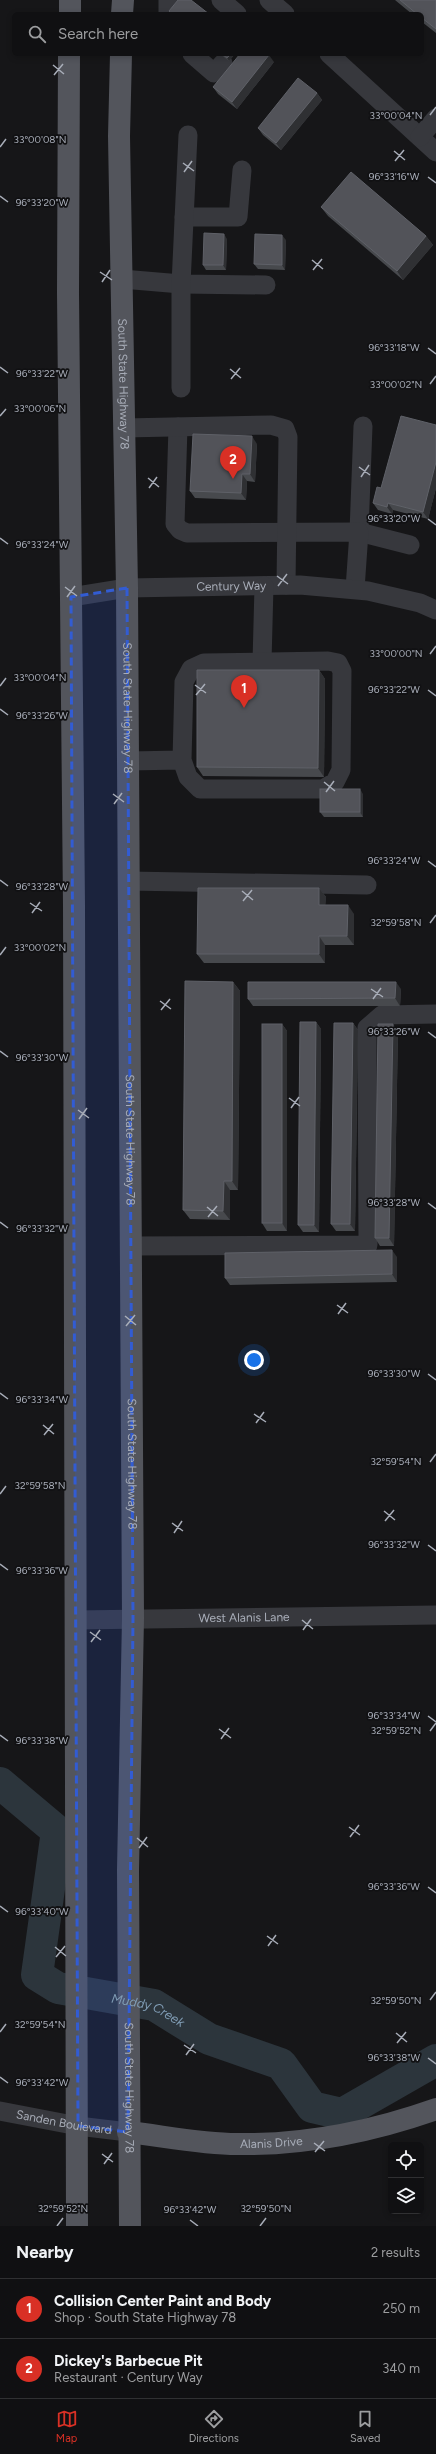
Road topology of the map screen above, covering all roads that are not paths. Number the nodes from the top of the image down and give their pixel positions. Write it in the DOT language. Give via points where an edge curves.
graph roads {
  1 [pos="70,0"];
  2 [pos="122,0"];
  3 [pos="168,0"];
  4 [pos="70,12"];
  5 [pos="122,12"];
  6 [pos="168,12"];
  7 [pos="69,56"];
  8 [pos="121,56"];
  9 [pos="194,56"];
  10 [pos="330,56"];
  11 [pos="223,63"];
  12 [pos="436,118"];
  13 [pos="188,135"];
  14 [pos="420,137"];
  15 [pos="436,152"];
  16 [pos="242,170"];
  17 [pos="184,217"];
  18 [pos="122,279"];
  19 [pos="181,284"];
  20 [pos="266,286"];
  21 [pos="181,388"];
  22 [pos="363,426"];
  23 [pos="178,427"];
  24 [pos="124,428"];
  25 [pos="359,532"];
  26 [pos="288,533"];
  27 [pos="410,545"];
  28 [pos="286,585"];
  29 [pos="264,586"];
  30 [pos="127,588"];
  31 [pos="355,589"];
  32 [pos="71,597"];
  33 [pos="436,610"];
  34 [pos="262,662"];
  35 [pos="182,760"];
  36 [pos="128,761"];
  37 [pos="128,881"];
  38 [pos="367,885"];
  39 [pos="436,1014"];
  40 [pos="130,1246"];
  41 [pos="436,1615"];
  42 [pos="133,1618"];
  43 [pos="75,1620"];
  44 [pos="436,2109"];
  45 [pos="0,2111"];
  46 [pos="78,2126"];
  47 [pos="128,2132"];
  48 [pos="77,2226"];
  49 [pos="130,2226"];
  1 -- 4 [label="main road"];
  2 -- 5 [label="main road"];
  3 -- 6 [label="street"];
  7 -- 32 [label="main road"];
  8 -- 18 [label="main road, South State Highway 78"];
  9 -- 11 [label="street" via="214,73"];
  10 -- 14 [label="street"];
  12 -- 14 [label="street"];
  13 -- 17 [label="street"];
  14 -- 15 [label="street"];
  16 -- 17 [label="street" via="238,217"];
  17 -- 19 [label="street"];
  18 -- 19 [label="street"];
  18 -- 24 [label="main road, South State Highway 78"];
  19 -- 20 [label="street"];
  19 -- 21 [label="street"];
  22 -- 25 [label="street"];
  23 -- 24 [label="street"];
  23 -- 26 [label="street" via="272,425 284,429 288,437"];
  23 -- 26 [label="street" via="175,524 180,530 187,533"];
  24 -- 30 [label="main road, South State Highway 78"];
  25 -- 26 [label="street"];
  25 -- 27 [label="street"];
  25 -- 31 [label="street"];
  26 -- 28 [label="street"];
  28 -- 29 [label="street, Century Way"];
  28 -- 31 [label="street, Century Way"];
  29 -- 30 [label="street, Century Way"];
  29 -- 34 [label="street"];
  30 -- 32 [label="street, Century Way"];
  30 -- 36 [label="main road, South State Highway 78"];
  31 -- 33 [label="street, Century Way" via="420,603"];
  32 -- 43 [label="main road"];
  34 -- 35 [label="street" via="204,663 192,669 184,682"];
  34 -- 35 [label="street" via="338,663 342,671 341,770 335,782 323,789 200,789 188,778"];
  35 -- 36 [label="street"];
  36 -- 37 [label="main road, South State Highway 78"];
  37 -- 38 [label="street"];
  37 -- 40 [label="main road, South State Highway 78"];
  39 -- 40 [label="street" via="382,1015 367,1028 368,1245"];
  40 -- 42 [label="main road, South State Highway 78"];
  41 -- 42 [label="street, West Alanis Lane"];
  42 -- 43 [label="street, West Alanis Lane"];
  42 -- 47 [label="main road, South State Highway 78"];
  43 -- 46 [label="main road"];
  44 -- 47 [label="main road, Alanis Drive" via="362,2131 294,2143 235,2144"];
  45 -- 46 [label="street, Sanden Boulevard"];
  46 -- 47 [label="street, Sanden Boulevard"];
  46 -- 48 [label="main road"];
  47 -- 49 [label="main road, South State Highway 78"];
}
